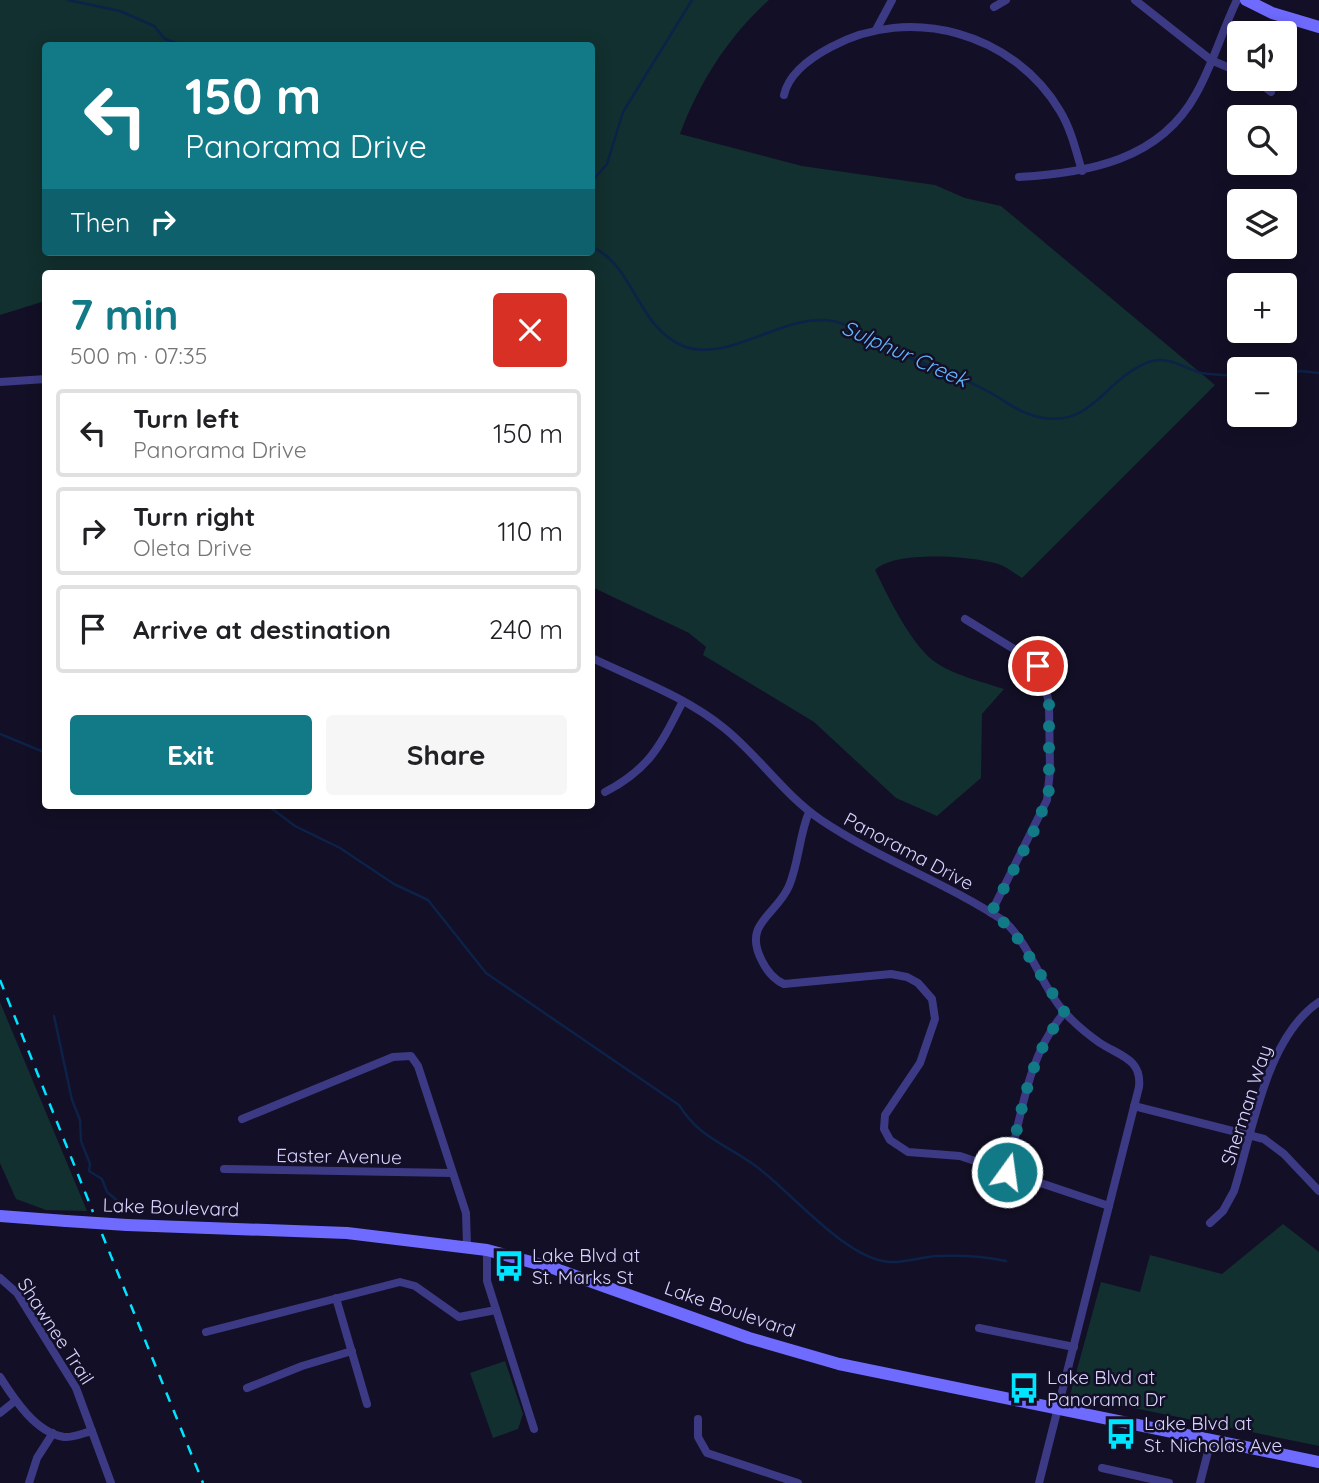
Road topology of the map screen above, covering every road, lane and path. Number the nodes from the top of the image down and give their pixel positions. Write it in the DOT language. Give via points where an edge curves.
graph roads {
  1 [pos="892,0"];
  2 [pos="1006,0"];
  3 [pos="1135,0"];
  4 [pos="1237,0"];
  5 [pos="1246,0"];
  6 [pos="994,7"];
  7 [pos="1319,27"];
  8 [pos="876,30"];
  9 [pos="1211,60"];
  10 [pos="1227,67"];
  11 [pos="784,95"];
  12 [pos="1083,172"];
  13 [pos="1019,177"];
  14 [pos="42,379"];
  15 [pos="0,382"];
  16 [pos="965,619"];
  17 [pos="595,659"];
  18 [pos="683,701"];
  19 [pos="605,792"];
  20 [pos="809,812"];
  21 [pos="991,913"];
  22 [pos="1319,1002"];
  23 [pos="1065,1013"];
  24 [pos="1134,1106"];
  25 [pos="242,1119"];
  26 [pos="1250,1134"];
  27 [pos="224,1169"];
  28 [pos="1007,1172"];
  29 [pos="452,1173"];
  30 [pos="1319,1191"];
  31 [pos="1109,1206"];
  32 [pos="0,1216"];
  33 [pos="1210,1223"];
  34 [pos="467,1246"];
  35 [pos="487,1250"];
  36 [pos="0,1278"];
  37 [pos="336,1298"];
  38 [pos="496,1310"];
  39 [pos="979,1328"];
  40 [pos="206,1332"];
  41 [pos="1074,1347"];
  42 [pos="352,1351"];
  43 [pos="0,1377"];
  44 [pos="247,1388"];
  45 [pos="15,1401"];
  46 [pos="368,1404"];
  47 [pos="1059,1410"];
  48 [pos="0,1413"];
  49 [pos="698,1419"];
  50 [pos="534,1429"];
  51 [pos="92,1431"];
  52 [pos="53,1433"];
  53 [pos="1211,1440"];
  54 [pos="1319,1462"];
  55 [pos="1102,1468"];
  56 [pos="783,1481"];
  57 [pos="29,1483"];
  58 [pos="111,1483"];
  59 [pos="798,1483"];
  60 [pos="1039,1483"];
  61 [pos="1169,1483"];
  62 [pos="1200,1483"];
  1 -- 8 [label="street"];
  2 -- 6 [label="street"];
  3 -- 9 [label="street"];
  4 -- 9 [label="street"];
  5 -- 7 [label="main road"];
  8 -- 11 [label="street" via="813,58 793,76"];
  8 -- 12 [label="street" via="928,27 956,33 1017,63 1042,85 1060,111"];
  9 -- 10 [label="street"];
  9 -- 12 [label="street" via="1195,97 1165,132 1119,160"];
  12 -- 13 [label="street"];
  14 -- 15 [label="street"];
  16 -- 21 [label="street" via="1035,662 1049,704 1047,800"];
  17 -- 18 [label="street, Panorama Drive"];
  18 -- 19 [label="street" via="646,765"];
  18 -- 20 [label="street, Panorama Drive" via="724,727"];
  20 -- 21 [label="street, Panorama Drive" via="915,875"];
  20 -- 28 [label="street" via="790,884 757,929 760,958 784,984 891,974 922,987 935,1007 933,1030 920,1063 889,1106 885,1131 894,1144 908,1152 960,1156"];
  21 -- 23 [label="street, Panorama Drive" via="1011,928"];
  22 -- 26 [label="street, Sherman Way" via="1286,1037"];
  23 -- 24 [label="street, Panorama Drive" via="1090,1036 1134,1063 1139,1076"];
  23 -- 28 [label="street" via="1047,1034 1037,1057"];
  24 -- 26 [label="street"];
  24 -- 31 [label="street, Panorama Drive"];
  25 -- 29 [label="street" via="393,1057 411,1056"];
  26 -- 30 [label="street" via="1280,1150"];
  26 -- 33 [label="street, Sherman Way" via="1232,1198"];
  27 -- 29 [label="street, Easter Avenue"];
  28 -- 31 [label="street"];
  29 -- 34 [label="street" via="467,1217"];
  31 -- 41 [label="street, Panorama Drive"];
  32 -- 34 [label="main road, Lake Boulevard, bridge" via="347,1233"];
  34 -- 35 [label="main road, Lake Boulevard"];
  35 -- 38 [label="street" via="486,1281"];
  35 -- 47 [label="main road, Lake Boulevard" via="553,1268 808,1356"];
  36 -- 51 [label="street, Shawnee Trail" via="16,1293 68,1373"];
  37 -- 38 [label="street" via="407,1283 454,1316"];
  37 -- 40 [label="street"];
  37 -- 42 [label="street"];
  38 -- 50 [label="street"];
  39 -- 41 [label="street"];
  41 -- 47 [label="street, Panorama Drive"];
  42 -- 44 [label="street"];
  42 -- 46 [label="street"];
  43 -- 45 [label="street"];
  45 -- 48 [label="street"];
  45 -- 52 [label="street"];
  47 -- 53 [label="main road, Lake Boulevard"];
  47 -- 60 [label="street, Panorama Drive"];
  49 -- 56 [label="street" via="698,1437 707,1453"];
  51 -- 52 [label="street" via="71,1437"];
  51 -- 58 [label="street, Shawnee Trail"];
  52 -- 57 [label="street" via="37,1458"];
  53 -- 54 [label="main road, Lake Boulevard"];
  53 -- 62 [label="street"];
  55 -- 61 [label="street"];
  56 -- 59 [label="street"];
}
